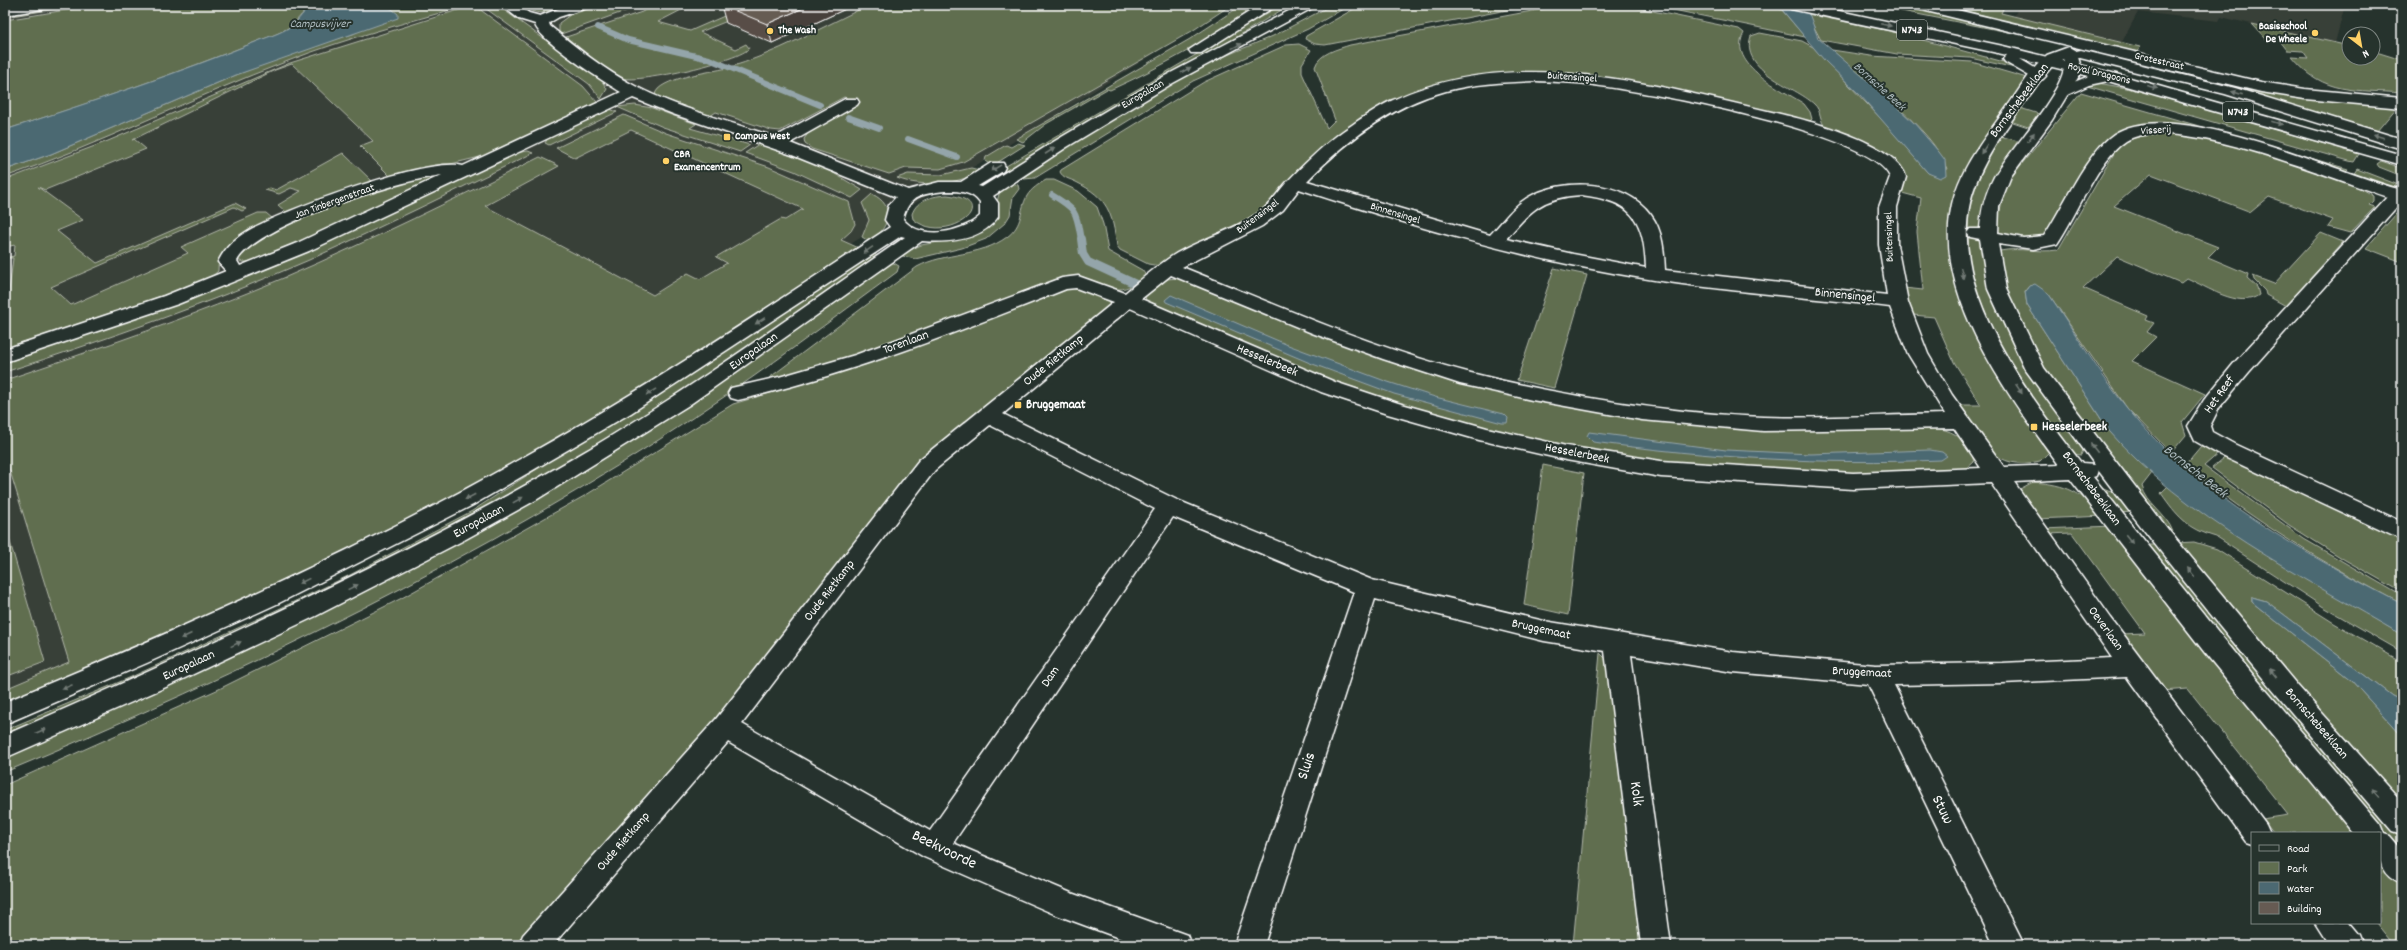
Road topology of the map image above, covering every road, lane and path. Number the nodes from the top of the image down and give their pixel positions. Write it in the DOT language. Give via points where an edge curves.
graph roads {
  1 [pos="43,5"];
  2 [pos="508,5"];
  3 [pos="582,5"];
  4 [pos="1270,5"];
  5 [pos="1311,5"];
  6 [pos="1791,5"];
  7 [pos="1855,5"];
  8 [pos="1918,5"];
  9 [pos="5,11"];
  10 [pos="542,22"];
  11 [pos="2069,51"];
  12 [pos="2073,67"];
  13 [pos="2043,68"];
  14 [pos="2111,76"];
  15 [pos="633,92"];
  16 [pos="2062,92"];
  17 [pos="851,102"];
  18 [pos="2402,103"];
  19 [pos="777,143"];
  20 [pos="2402,144"];
  21 [pos="2402,160"];
  22 [pos="474,167"];
  23 [pos="1296,183"];
  24 [pos="964,187"];
  25 [pos="982,195"];
  26 [pos="2400,195"];
  27 [pos="908,196"];
  28 [pos="1958,229"];
  29 [pos="910,232"];
  30 [pos="1989,236"];
  31 [pos="1494,242"];
  32 [pos="1165,271"];
  33 [pos="238,274"];
  34 [pos="1656,274"];
  35 [pos="1070,281"];
  36 [pos="1129,301"];
  37 [pos="1898,302"];
  38 [pos="5,356"];
  39 [pos="738,393"];
  40 [pos="988,415"];
  41 [pos="1961,421"];
  42 [pos="2112,471"];
  43 [pos="2077,472"];
  44 [pos="1997,475"];
  45 [pos="1169,506"];
  46 [pos="2402,532"];
  47 [pos="1367,588"];
  48 [pos="1617,644"];
  49 [pos="2133,667"];
  50 [pos="1876,675"];
  51 [pos="5,713"];
  52 [pos="725,727"];
  53 [pos="5,747"];
  54 [pos="2402,822"];
  55 [pos="2255,832"];
  56 [pos="2369,832"];
  57 [pos="2381,846"];
  58 [pos="934,848"];
  59 [pos="2402,871"];
  60 [pos="2331,924"];
  61 [pos="534,945"];
  62 [pos="1176,945"];
  63 [pos="1249,945"];
  64 [pos="1656,945"];
  65 [pos="2009,945"];
  66 [pos="2348,945"];
  1 -- 9 [label="street"];
  2 -- 10 [label="street" via="524,16"];
  3 -- 10 [label="street" via="554,14"];
  4 -- 24 [label="street, Europalaan, one-way"];
  25 -- 5 [label="street, Europalaan, one-way" via="1168,80"];
  6 -- 13 [label="street, N743, one-way" via="1976,44 2018,62"];
  7 -- 11 [label="street, Royal Dragoons / N743"];
  8 -- 18 [label="street, Grotestraat" via="2261,87"];
  10 -- 15 [label="street" via="543,28 555,38"];
  11 -- 12 [label="street"];
  11 -- 13 [label="street, Bornschebeeklaan"];
  20 -- 11 [label="street, Royal Dragoons / N743, one-way" via="2230,91"];
  12 -- 13 [label="street, Royal Dragoons / N743"];
  12 -- 14 [label="street, Royal Dragoons / N743"];
  12 -- 16 [label="street, Bornschebeeklaan"];
  13 -- 28 [label="street, Bornschebeeklaan, one-way" via="1976,160 1962,197"];
  14 -- 16 [label="street" via="2084,82"];
  14 -- 21 [label="street, Royal Dragoons / N743, one-way"];
  15 -- 19 [label="street" via="684,114"];
  15 -- 22 [label="street, Jan Tinbergenstraat"];
  30 -- 16 [label="street, Bornschebeeklaan, one-way" via="1990,206 1998,187"];
  17 -- 19 [label="street"];
  19 -- 27 [label="street"];
  22 -- 33 [label="street, Jan Tinbergenstraat" via="338,232"];
  22 -- 33 [label="street, Jan Tinbergenstraat" via="428,173 386,183 323,204 276,224 231,251 227,262"];
  23 -- 31 [label="street, Binnensingel"];
  23 -- 32 [label="street, Buitensingel" via="1277,206 1241,232 1183,258"];
  23 -- 37 [label="street, Buitensingel" via="1357,128 1386,110 1418,95 1456,84 1507,76 1557,76 1622,83 1841,135 1860,144 1892,168 1898,177 1888,207 1888,245"];
  24 -- 25 [label="street"];
  24 -- 27 [label="street" via="932,187"];
  25 -- 29 [label="street" via="990,204 990,212 977,227 952,237 937,238"];
  26 -- 30 [label="street, Visserij" via="2224,137 2199,131 2147,129 2120,137 2103,154 2051,240 2041,244"];
  26 -- 46 [label="street, Het Reef" via="2242,367 2211,405 2199,426 2203,436 2226,449"];
  27 -- 29 [label="street" via="896,210 894,217"];
  28 -- 30 [label="street, Visserij"];
  28 -- 43 [label="street, Bornschebeeklaan, one-way" via="1960,262 1971,302 1981,325 2004,368"];
  29 -- 51 [label="street, Europalaan, one-way" via="644,396 480,491 371,548 236,613"];
  53 -- 29 [label="street, Europalaan, one-way" via="157,681 297,615 516,501 680,403"];
  42 -- 30 [label="street, Bornschebeeklaan, one-way" via="2035,369 1997,288"];
  31 -- 34 [label="street, Binnensingel" via="1574,260"];
  31 -- 34 [label="street" via="1532,202 1548,193 1572,188 1601,191 1620,199 1643,216 1652,231"];
  32 -- 36 [label="street, Oude Rietkamp"];
  32 -- 41 [label="street" via="1390,355 1467,379 1532,393 1642,413 1763,424"];
  33 -- 38 [label="street, Jan Tinbergenstraat" via="116,320"];
  34 -- 37 [label="street, Binnensingel"];
  35 -- 36 [label="street, Hesselerbeek"];
  35 -- 39 [label="street, Torenlaan" via="864,358 769,387"];
  36 -- 40 [label="street, Oude Rietkamp"];
  36 -- 44 [label="street, Hesselerbeek" via="1328,387 1487,435 1566,453 1662,469 1755,476 1853,481"];
  37 -- 41 [label="street" via="1918,354"];
  40 -- 45 [label="street, Bruggemaat"];
  40 -- 52 [label="street, Oude Rietkamp" via="927,465"];
  41 -- 44 [label="street, Oeverlaan"];
  42 -- 43 [label="street, Hesselerbeek"];
  54 -- 42 [label="street, Bornschebeeklaan, one-way" via="2288,692 2162,538"];
  43 -- 44 [label="street, Hesselerbeek"];
  43 -- 56 [label="street, Bornschebeeklaan, one-way" via="2170,593"];
  44 -- 49 [label="street, Oeverlaan"];
  45 -- 47 [label="street, Bruggemaat"];
  45 -- 58 [label="street, Dam"];
  47 -- 48 [label="street, Bruggemaat" via="1544,632"];
  47 -- 63 [label="street, Sluis"];
  48 -- 50 [label="street, Bruggemaat" via="1733,662"];
  48 -- 64 [label="street, Kolk"];
  49 -- 50 [label="street, Bruggemaat"];
  49 -- 55 [label="street, Oeverlaan"];
  50 -- 65 [label="street, Stuw"];
  52 -- 58 [label="street, Beekvoorde"];
  52 -- 61 [label="street, Oude Rietkamp"];
  57 -- 59 [label="street"];
  58 -- 62 [label="street, Beekvoorde" via="1064,904"];
  60 -- 66 [label="street"];
}
